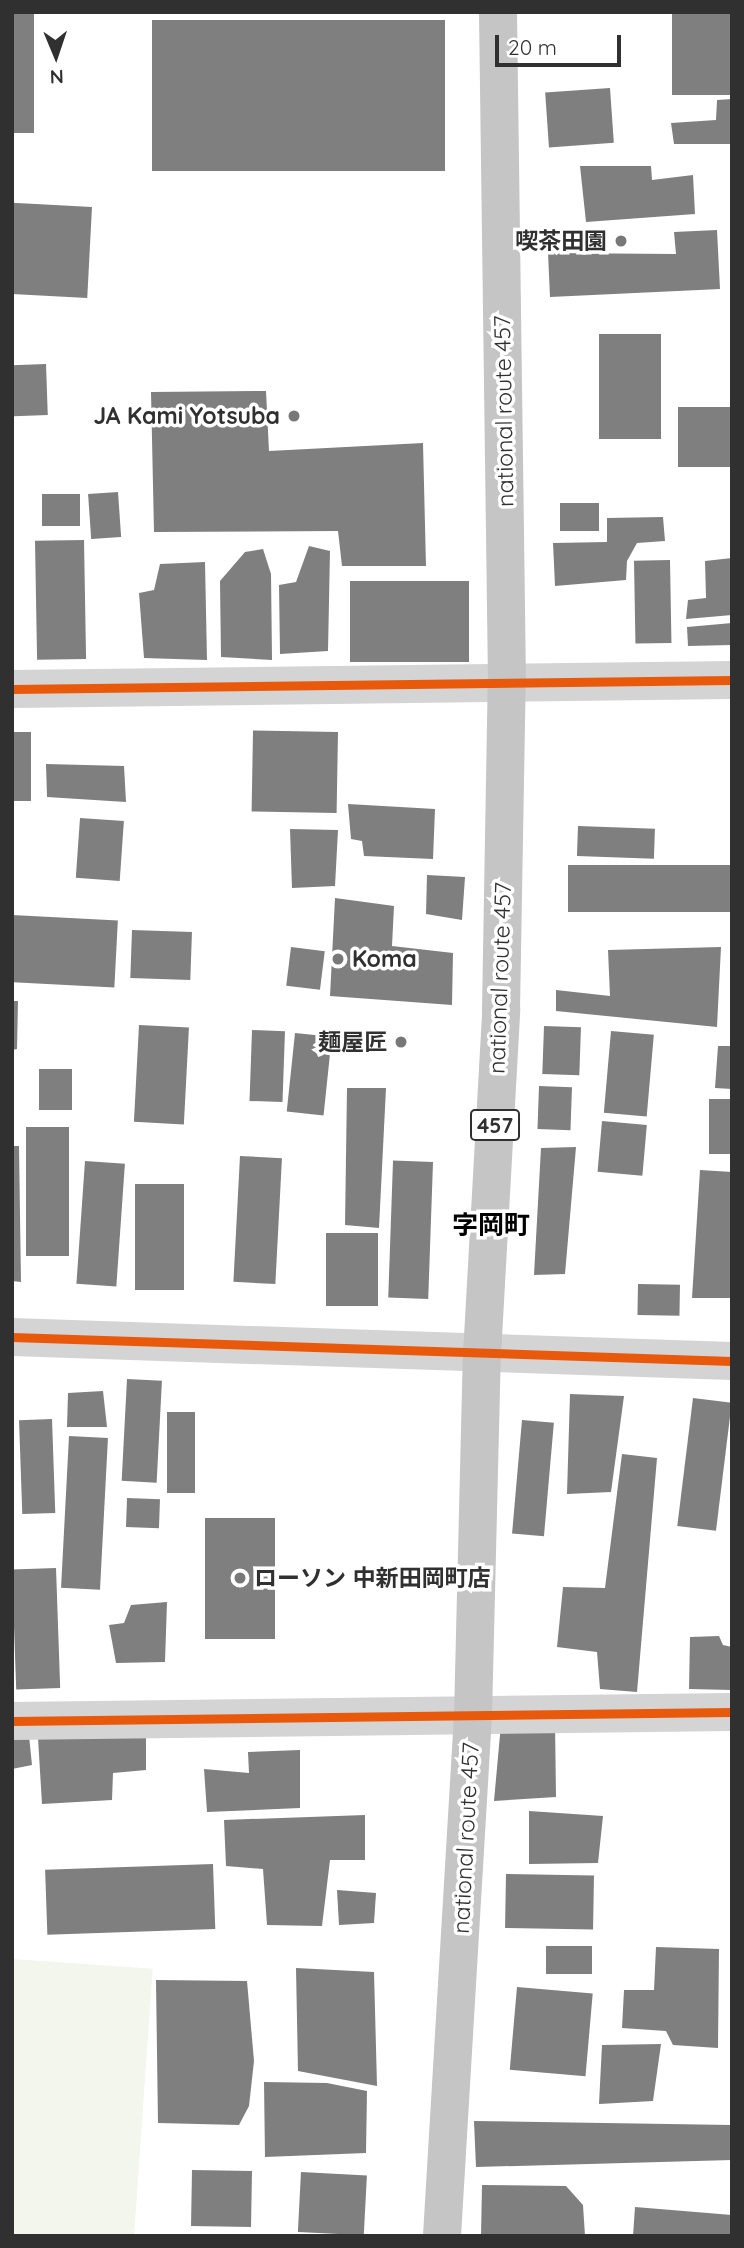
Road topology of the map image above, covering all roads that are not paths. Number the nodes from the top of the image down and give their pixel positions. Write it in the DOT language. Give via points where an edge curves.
graph roads {
  1 [pos="498,12"];
  2 [pos="732,680"];
  3 [pos="507,682"];
  4 [pos="12,690"];
  5 [pos="12,1337"];
  6 [pos="482,1355"];
  7 [pos="732,1361"];
  8 [pos="732,1712"];
  9 [pos="473,1716"];
  10 [pos="12,1721"];
  11 [pos="442,2236"];
  1 -- 3 [label="highway, national route 457 / 457"];
  2 -- 3 [label="street"];
  3 -- 4 [label="street"];
  3 -- 6 [label="highway, national route 457 / 457" via="501,1010"];
  5 -- 6 [label="street"];
  6 -- 7 [label="street"];
  6 -- 9 [label="highway, national route 457 / 457"];
  8 -- 9 [label="street"];
  9 -- 10 [label="street"];
  9 -- 11 [label="highway, national route 457 / 457"];
}
